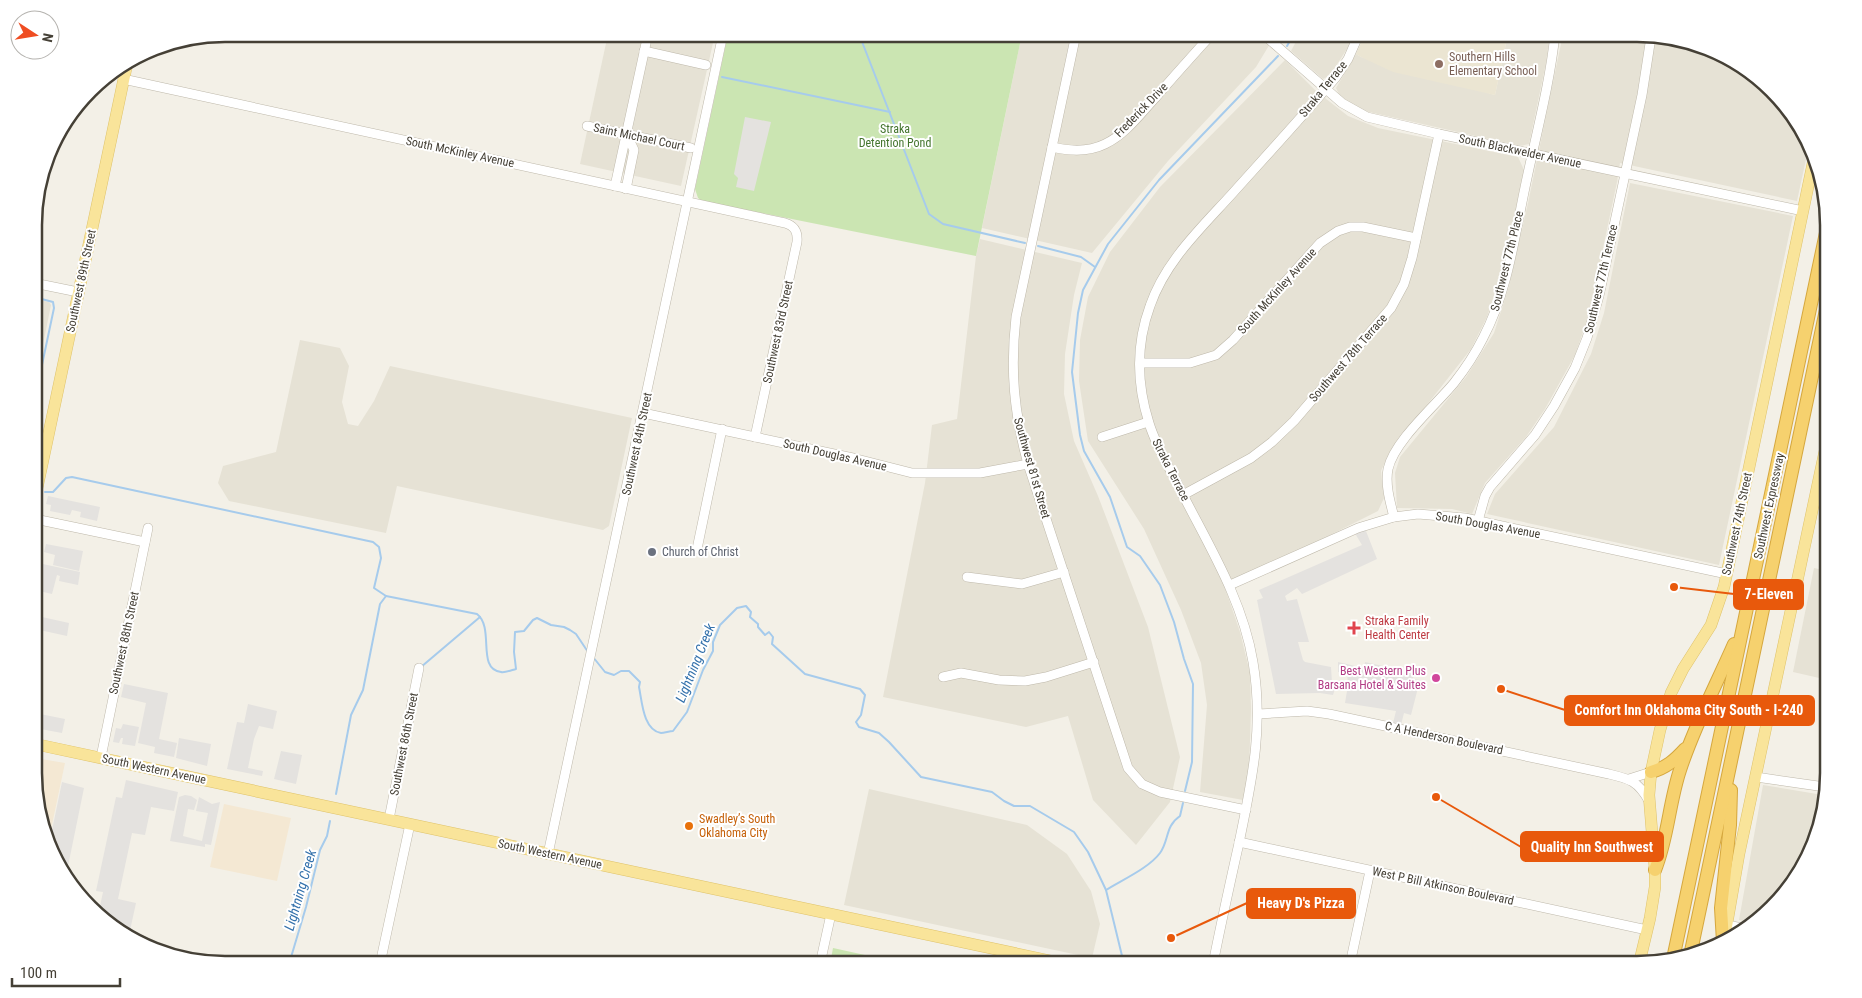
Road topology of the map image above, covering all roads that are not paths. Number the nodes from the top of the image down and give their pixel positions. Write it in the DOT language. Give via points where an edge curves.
graph roads {
  1 [pos="646,42"];
  2 [pos="721,42"];
  3 [pos="1074,42"];
  4 [pos="1205,42"];
  5 [pos="1273,42"];
  6 [pos="1356,42"];
  7 [pos="1554,42"];
  8 [pos="1650,43"];
  9 [pos="644,51"];
  10 [pos="706,64"];
  11 [pos="125,72"];
  12 [pos="124,79"];
  13 [pos="1326,89"];
  14 [pos="587,126"];
  15 [pos="1439,134"];
  16 [pos="627,135"];
  17 [pos="1052,147"];
  18 [pos="691,148"];
  19 [pos="1532,154"];
  20 [pos="1811,171"];
  21 [pos="1625,173"];
  22 [pos="615,186"];
  23 [pos="626,189"];
  24 [pos="688,202"];
  25 [pos="1803,211"];
  26 [pos="795,228"];
  27 [pos="1416,238"];
  28 [pos="1820,261"];
  29 [pos="42,285"];
  30 [pos="78,292"];
  31 [pos="1820,338"];
  32 [pos="1140,363"];
  33 [pos="643,413"];
  34 [pos="1148,422"];
  35 [pos="722,429"];
  36 [pos="755,437"];
  37 [pos="1102,438"];
  38 [pos="42,464"];
  39 [pos="1028,464"];
  40 [pos="1820,474"];
  41 [pos="1183,495"];
  42 [pos="1394,517"];
  43 [pos="42,520"];
  44 [pos="1478,521"];
  45 [pos="148,528"];
  46 [pos="145,542"];
  47 [pos="697,549"];
  48 [pos="1064,572"];
  49 [pos="1727,574"];
  50 [pos="968,577"];
  51 [pos="1230,585"];
  52 [pos="1745,618"];
  53 [pos="1094,662"];
  54 [pos="419,668"];
  55 [pos="943,677"];
  56 [pos="1258,714"];
  57 [pos="1690,743"];
  58 [pos="42,745"];
  59 [pos="100,757"];
  60 [pos="1732,758"];
  61 [pos="1652,772"];
  62 [pos="1756,777"];
  63 [pos="1628,778"];
  64 [pos="1819,786"];
  65 [pos="1649,801"];
  66 [pos="1246,810"];
  67 [pos="389,819"];
  68 [pos="410,824"];
  69 [pos="1239,842"];
  70 [pos="548,854"];
  71 [pos="1655,870"];
  72 [pos="1370,871"];
  73 [pos="830,914"];
  74 [pos="1727,925"];
  75 [pos="1735,927"];
  76 [pos="1647,930"];
  77 [pos="1726,932"];
  78 [pos="1723,934"];
  79 [pos="1692,947"];
  80 [pos="1674,952"];
  81 [pos="382,956"];
  82 [pos="822,956"];
  83 [pos="1027,956"];
  84 [pos="1215,956"];
  85 [pos="1352,956"];
  86 [pos="1641,956"];
  1 -- 9 [label="street"];
  2 -- 24 [label="street, Southwest 84th Street"];
  3 -- 17 [label="street, Southwest 81st Street"];
  4 -- 17 [label="street, Frederick Drive" via="1118,137 1087,150"];
  5 -- 13 [label="street, South Blackwelder Avenue"];
  6 -- 13 [label="street, Straka Terrace"];
  7 -- 19 [label="street, Southwest 77th Place"];
  8 -- 21 [label="street, Southwest 77th Terrace"];
  9 -- 10 [label="street"];
  9 -- 16 [label="street"];
  11 -- 12 [label="main road, Southwest 89th Street"];
  12 -- 22 [label="street, South McKinley Avenue"];
  12 -- 30 [label="main road, Southwest 89th Street"];
  13 -- 15 [label="street, South Blackwelder Avenue" via="1342,103 1368,117"];
  13 -- 32 [label="street, Straka Terrace" via="1170,266 1154,294 1145,320"];
  14 -- 16 [label="street, Saint Michael Court"];
  15 -- 19 [label="street, South Blackwelder Avenue"];
  15 -- 27 [label="street, Southwest 78th Terrace"];
  16 -- 18 [label="street, Saint Michael Court"];
  16 -- 22 [label="street"];
  16 -- 23 [label="street" via="634,150"];
  17 -- 39 [label="street, Southwest 81st Street" via="1013,346 1014,400"];
  19 -- 21 [label="street, South Blackwelder Avenue"];
  19 -- 42 [label="street, Southwest 77th Place" via="1504,283 1489,326 1459,376 1402,441 1390,460 1387,480"];
  20 -- 25 [label="main road, Southwest 74th Street"];
  21 -- 25 [label="street, South Blackwelder Avenue"];
  21 -- 44 [label="street, Southwest 77th Terrace" via="1599,296 1581,354 1545,420 1490,487"];
  22 -- 23 [label="street, South McKinley Avenue"];
  23 -- 24 [label="street, South McKinley Avenue"];
  24 -- 26 [label="street, South McKinley Avenue"];
  24 -- 33 [label="street, Southwest 84th Street"];
  25 -- 49 [label="main road, Southwest 74th Street"];
  26 -- 36 [label="street, Southwest 83rd Street" via="797,242"];
  27 -- 32 [label="street, South McKinley Avenue" via="1363,227 1338,231 1320,243 1234,340 1216,355 1190,363"];
  27 -- 41 [label="street, Southwest 78th Terrace" via="1409,271 1391,308 1288,426 1251,458"];
  28 -- 52 [label="highway, Southwest Expressway"];
  29 -- 30 [label="street"];
  30 -- 38 [label="main road, Southwest 89th Street"];
  31 -- 60 [label="highway, Southwest Expressway"];
  32 -- 34 [label="street, Straka Terrace" via="1141,392"];
  33 -- 35 [label="street, South Douglas Avenue"];
  33 -- 70 [label="street, Southwest 84th Street"];
  34 -- 37 [label="street"];
  34 -- 41 [label="street, Straka Terrace"];
  35 -- 36 [label="street, South Douglas Avenue"];
  35 -- 47 [label="street"];
  36 -- 39 [label="street, South Douglas Avenue" via="919,474 980,474"];
  39 -- 48 [label="street, Southwest 81st Street"];
  40 -- 62 [label="main road"];
  41 -- 51 [label="street, Straka Terrace"];
  42 -- 44 [label="street, South Douglas Avenue" via="1431,514"];
  42 -- 51 [label="street, South Douglas Avenue" via="1358,528"];
  43 -- 46 [label="street"];
  44 -- 49 [label="street, South Douglas Avenue"];
  45 -- 46 [label="street, Southwest 88th Street"];
  46 -- 59 [label="street, Southwest 88th Street"];
  48 -- 50 [label="street" via="1022,584"];
  48 -- 53 [label="street, Southwest 81st Street"];
  49 -- 61 [label="main road, Southwest 74th Street" via="1711,625 1683,669 1667,706"];
  51 -- 56 [label="street, Straka Terrace" via="1252,653"];
  52 -- 57 [label="highway"];
  52 -- 80 [label="highway, Southwest Expressway"];
  53 -- 55 [label="street" via="1025,681 961,673"];
  53 -- 66 [label="street, Southwest 81st Street" via="1128,768 1136,778 1160,792"];
  54 -- 67 [label="street, Southwest 86th Street"];
  56 -- 63 [label="street, C A Henderson Boulevard" via="1329,714"];
  56 -- 66 [label="street, Straka Terrace" via="1255,768"];
  57 -- 61 [label="highway" via="1674,761"];
  57 -- 71 [label="highway" via="1674,789 1662,853"];
  58 -- 59 [label="main road, South Western Avenue"];
  59 -- 67 [label="main road, South Western Avenue"];
  60 -- 78 [label="highway" via="1730,826 1721,908"];
  60 -- 79 [label="highway, Southwest Expressway"];
  61 -- 63 [label="street, C A Henderson Boulevard"];
  61 -- 65 [label="main road, Southwest 74th Street"];
  62 -- 64 [label="street"];
  62 -- 74 [label="main road"];
  63 -- 65 [label="street" via="1641,787"];
  65 -- 71 [label="main road, Southwest 74th Street"];
  66 -- 69 [label="street, Straka Terrace"];
  67 -- 68 [label="main road, South Western Avenue"];
  68 -- 70 [label="main road, South Western Avenue"];
  68 -- 81 [label="street"];
  69 -- 72 [label="street, West P Bill Atkinson Boulevard"];
  69 -- 84 [label="street, Straka Terrace"];
  70 -- 73 [label="main road, South Western Avenue"];
  71 -- 76 [label="main road, Southwest 74th Street" via="1654,900"];
  72 -- 76 [label="street, West P Bill Atkinson Boulevard"];
  72 -- 85 [label="street"];
  73 -- 82 [label="street"];
  73 -- 83 [label="main road, South Western Avenue"];
  74 -- 75 [label="street"];
  74 -- 77 [label="main road"];
  76 -- 86 [label="main road, Southwest 74th Street"];
}
